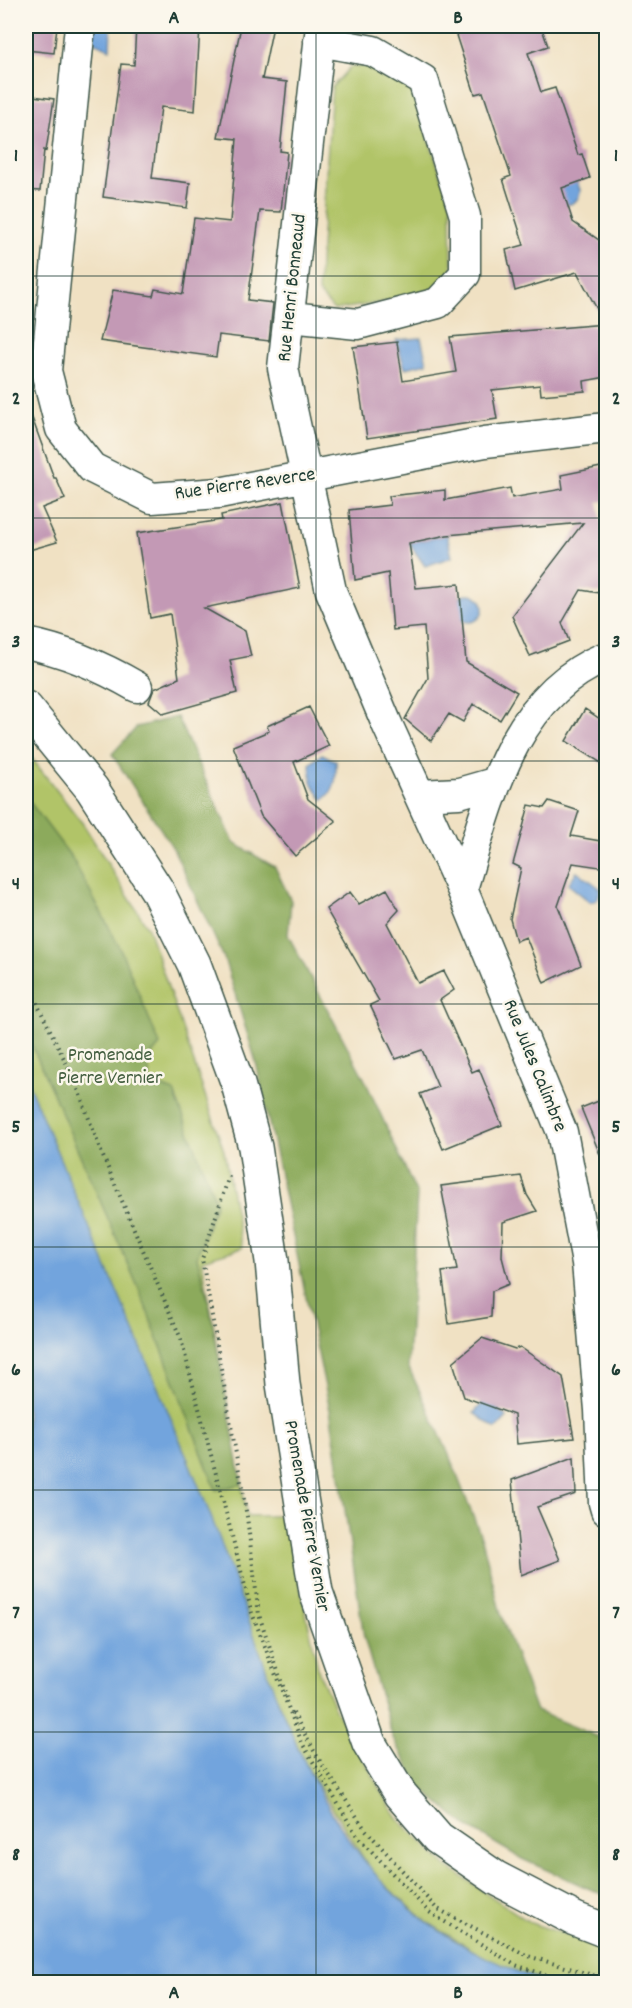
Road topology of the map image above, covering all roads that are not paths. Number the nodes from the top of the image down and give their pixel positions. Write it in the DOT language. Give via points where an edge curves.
graph roads {
  1 [pos="80,26"];
  2 [pos="320,33"];
  3 [pos="290,317"];
  4 [pos="606,428"];
  5 [pos="305,477"];
  6 [pos="26,643"];
  7 [pos="356,650"];
  8 [pos="606,657"];
  9 [pos="138,687"];
  10 [pos="26,708"];
  11 [pos="494,783"];
  12 [pos="420,795"];
  13 [pos="462,889"];
  14 [pos="597,1265"];
  15 [pos="603,1403"];
  16 [pos="606,1510"];
  17 [pos="591,1920"];
  18 [pos="606,1930"];
  1 -- 5 [label="street, Rue Pierre Reverce" via="46,371 61,429 92,468 152,498 219,493"];
  2 -- 3 [label="street, Rue Henri Bonneaud"];
  2 -- 3 [label="street" via="373,51 423,80 465,216 465,274 438,303 358,324"];
  3 -- 5 [label="street, Rue Henri Bonneaud" via="283,368"];
  4 -- 5 [label="street, Rue Pierre Reverce" via="485,442"];
  5 -- 7 [label="street, Rue Henri Bonneaud" via="331,591"];
  6 -- 9 [label="street" via="100,665"];
  7 -- 12 [label="street, Rue Jules Calimbre"];
  8 -- 11 [label="street" via="585,665 532,712"];
  10 -- 17 [label="main road, Promenade Pierre Vernier" via="92,789 158,890 194,964 238,1084 255,1147 272,1261 283,1384 316,1592 369,1743 399,1794 438,1838 496,1878"];
  11 -- 12 [label="street" via="459,793"];
  11 -- 13 [label="street"];
  12 -- 13 [label="street, Rue Jules Calimbre"];
  13 -- 14 [label="street, Rue Jules Calimbre" via="562,1132"];
  14 -- 15 [label="street, Rue Jules Calimbre"];
  15 -- 16 [label="street, Rue Jules Calimbre"];
  17 -- 18 [label="main road, Promenade Pierre Vernier"];
}
